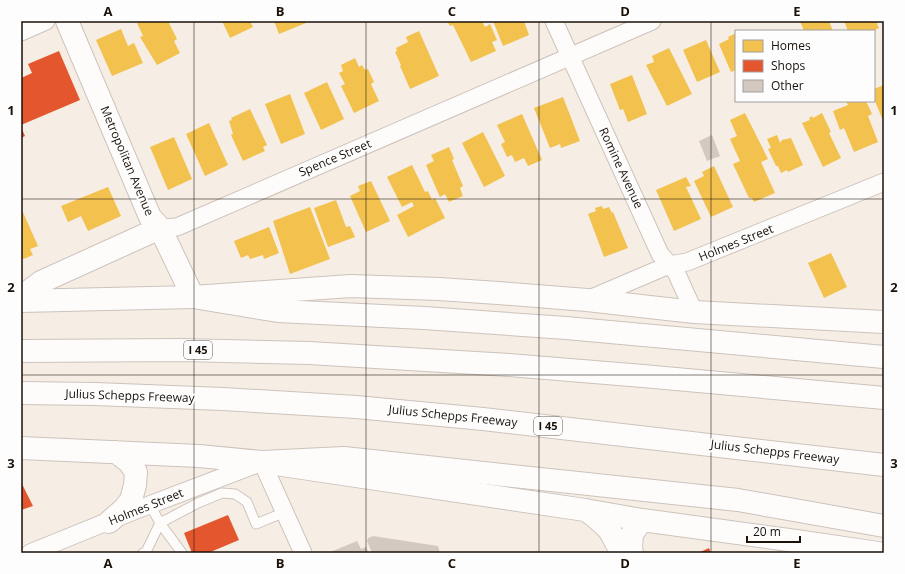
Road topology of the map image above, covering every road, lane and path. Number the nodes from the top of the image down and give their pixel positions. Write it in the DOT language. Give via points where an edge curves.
graph roads {
  1 [pos="46,21"];
  2 [pos="67,21"];
  3 [pos="554,21"];
  4 [pos="652,21"];
  5 [pos="21,32"];
  6 [pos="569,57"];
  7 [pos="884,182"];
  8 [pos="160,228"];
  9 [pos="669,265"];
  10 [pos="21,297"];
  11 [pos="193,297"];
  12 [pos="587,300"];
  13 [pos="21,301"];
  14 [pos="694,312"];
  15 [pos="884,322"];
  16 [pos="21,351"];
  17 [pos="884,357"];
  18 [pos="21,394"];
  19 [pos="884,398"];
  20 [pos="21,448"];
  21 [pos="116,452"];
  22 [pos="262,462"];
  23 [pos="884,465"];
  24 [pos="221,485"];
  25 [pos="195,496"];
  26 [pos="150,505"];
  27 [pos="585,510"];
  28 [pos="285,512"];
  29 [pos="642,520"];
  30 [pos="109,522"];
  31 [pos="160,523"];
  32 [pos="884,526"];
  33 [pos="799,547"];
  34 [pos="30,553"];
  35 [pos="143,553"];
  36 [pos="182,553"];
  37 [pos="303,553"];
  38 [pos="622,553"];
  39 [pos="632,553"];
  40 [pos="878,553"];
  1 -- 5 [label="street"];
  2 -- 8 [label="main road, Metropolitan Avenue" via="150,217"];
  3 -- 6 [label="street, Romine Avenue"];
  4 -- 6 [label="street, Spence Street"];
  6 -- 8 [label="street, Spence Street" via="177,227"];
  6 -- 9 [label="street, Romine Avenue" via="660,254"];
  7 -- 9 [label="street, Holmes Street" via="688,262"];
  8 -- 10 [label="main road, Spence Street" via="42,282"];
  8 -- 11 [label="main road, Metropolitan Avenue"];
  9 -- 12 [label="street, Holmes Street"];
  9 -- 14 [label="street, Romine Avenue" via="676,272"];
  11 -- 12 [label="main road" via="351,286 440,289"];
  11 -- 13 [label="main road"];
  11 -- 17 [label="main road" via="278,311 566,328"];
  12 -- 14 [label="main road"];
  14 -- 15 [label="main road"];
  16 -- 19 [label="main road, I 45" via="182,350 331,354 651,376"];
  18 -- 23 [label="main road, Julius Schepps Freeway / I 45" via="223,399 364,408"];
  20 -- 21 [label="main road"];
  21 -- 22 [label="main road"];
  21 -- 30 [label="main road" via="129,462 136,472 135,485 131,500"];
  22 -- 24 [label="street, Holmes Street"];
  22 -- 27 [label="main road"];
  22 -- 28 [label="street"];
  22 -- 32 [label="main road" via="344,458 738,500"];
  24 -- 25 [label="street, Holmes Street"];
  24 -- 28 [label="lane" via="247,502 256,524"];
  25 -- 26 [label="street, Holmes Street"];
  25 -- 31 [label="lane"];
  26 -- 30 [label="street, Holmes Street"];
  26 -- 31 [label="lane"];
  27 -- 29 [label="main road"];
  27 -- 38 [label="main road" via="602,522"];
  28 -- 37 [label="street"];
  29 -- 33 [label="main road"];
  29 -- 39 [label="main road" via="632,534"];
  30 -- 34 [label="street, Holmes Street"];
  31 -- 35 [label="lane" via="146,552"];
  31 -- 36 [label="lane"];
  33 -- 40 [label="main road"];
}
